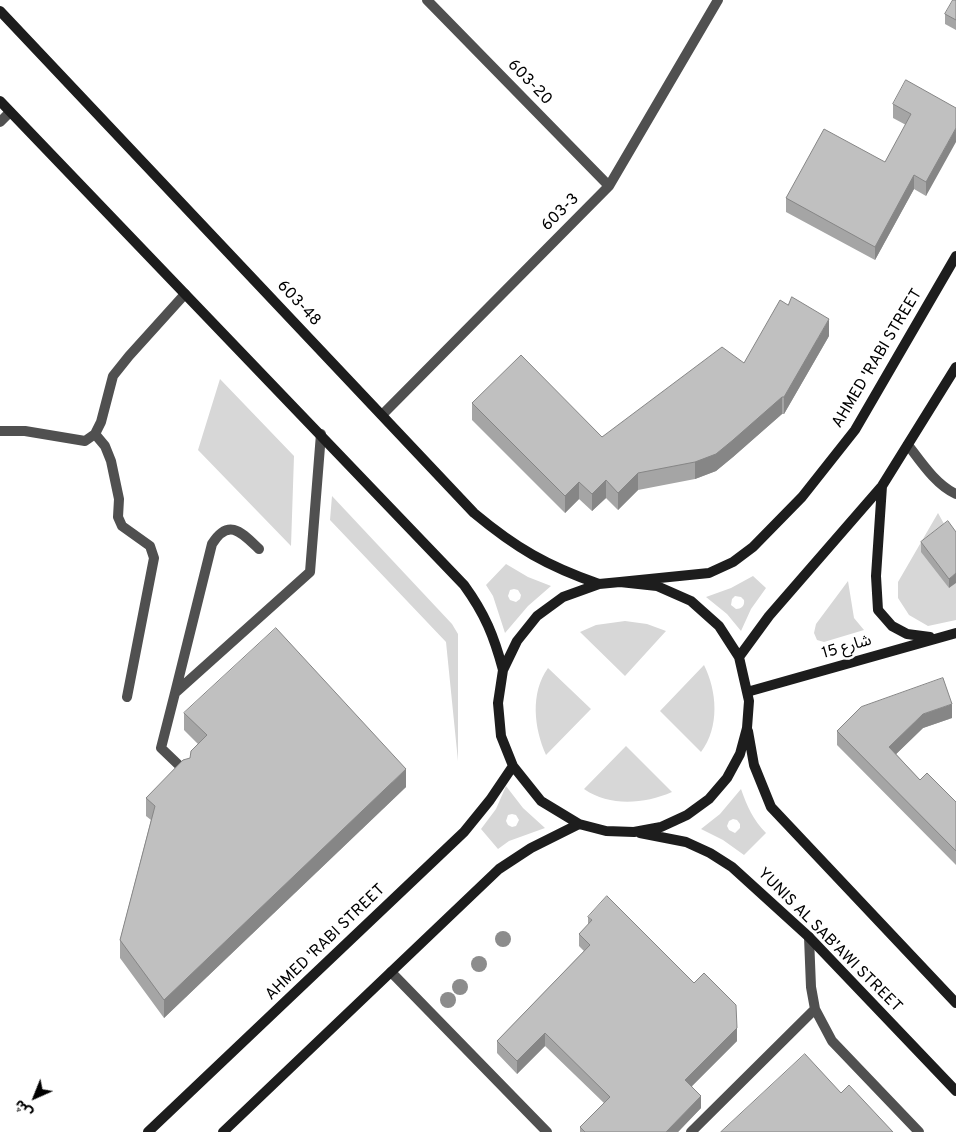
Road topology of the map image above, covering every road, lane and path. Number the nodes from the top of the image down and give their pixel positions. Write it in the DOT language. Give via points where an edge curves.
graph roads {
  1 [pos="427,0"];
  2 [pos="718,0"];
  3 [pos="0,11"];
  4 [pos="0,101"];
  5 [pos="10,112"];
  6 [pos="0,122"];
  7 [pos="609,186"];
  8 [pos="956,256"];
  9 [pos="185,294"];
  10 [pos="956,367"];
  11 [pos="382,415"];
  12 [pos="0,431"];
  13 [pos="95,434"];
  14 [pos="320,434"];
  15 [pos="908,446"];
  16 [pos="882,486"];
  17 [pos="956,494"];
  18 [pos="259,549"];
  19 [pos="620,582"];
  20 [pos="599,584"];
  21 [pos="956,633"];
  22 [pos="934,638"];
  23 [pos="739,657"];
  24 [pos="504,670"];
  25 [pos="747,692"];
  26 [pos="175,693"];
  27 [pos="127,697"];
  28 [pos="747,728"];
  29 [pos="513,766"];
  30 [pos="185,772"];
  31 [pos="580,824"];
  32 [pos="634,832"];
  33 [pos="809,937"];
  34 [pos="391,972"];
  35 [pos="956,1003"];
  36 [pos="815,1009"];
  37 [pos="956,1092"];
  38 [pos="148,1132"];
  39 [pos="223,1132"];
  40 [pos="547,1132"];
  41 [pos="691,1132"];
  42 [pos="919,1132"];
  1 -- 7 [label="street, 603-20"];
  2 -- 7 [label="street, 603-3"];
  3 -- 11 [label="main road, 603-48"];
  4 -- 5 [label="main road"];
  5 -- 6 [label="street"];
  5 -- 9 [label="main road"];
  7 -- 11 [label="street, 603-3"];
  8 -- 19 [label="main road, AHMED 'RABI STREET" via="855,430 802,497 753,547 733,562 709,573"];
  9 -- 13 [label="street" via="113,376"];
  9 -- 14 [label="main road"];
  10 -- 15 [label="main road"];
  11 -- 20 [label="main road, 603-48" via="474,513 501,536 556,568"];
  12 -- 13 [label="street" via="86,442"];
  13 -- 27 [label="street" via="106,446 111,461 119,499 118,518 122,526 150,546 154,558"];
  14 -- 24 [label="main road" via="464,585 489,625"];
  14 -- 26 [label="street" via="310,572"];
  15 -- 16 [label="main road"];
  15 -- 17 [label="street" via="932,474"];
  16 -- 22 [label="main road" via="876,576 878,610 892,626 907,634"];
  16 -- 23 [label="main road" via="768,616"];
  18 -- 26 [label="street" via="237,530 218,534 212,544"];
  19 -- 20 [label="main road"];
  19 -- 23 [label="main road" via="657,586 691,601 719,626"];
  20 -- 24 [label="main road" via="563,597 537,616 516,641"];
  21 -- 22 [label="main road, شارع 15"];
  22 -- 25 [label="main road, شارع 15"];
  23 -- 25 [label="main road"];
  24 -- 29 [label="main road" via="498,703 502,736"];
  25 -- 28 [label="main road"];
  26 -- 30 [label="street" via="161,748"];
  28 -- 32 [label="main road" via="740,754 727,778 709,799 686,816 661,827"];
  28 -- 35 [label="main road" via="754,765 771,807"];
  29 -- 31 [label="main road" via="541,802"];
  29 -- 38 [label="main road, AHMED 'RABI STREET" via="464,832"];
  31 -- 32 [label="main road" via="606,831"];
  31 -- 34 [label="main road" via="531,848 499,869"];
  32 -- 33 [label="main road, YUNIS AL SAB'AWI STREET" via="686,842 710,853 732,867"];
  33 -- 36 [label="street"];
  33 -- 37 [label="main road, YUNIS AL SAB'AWI STREET"];
  34 -- 39 [label="main road"];
  34 -- 40 [label="street"];
  36 -- 41 [label="street"];
  36 -- 42 [label="street" via="832,1041"];
}
